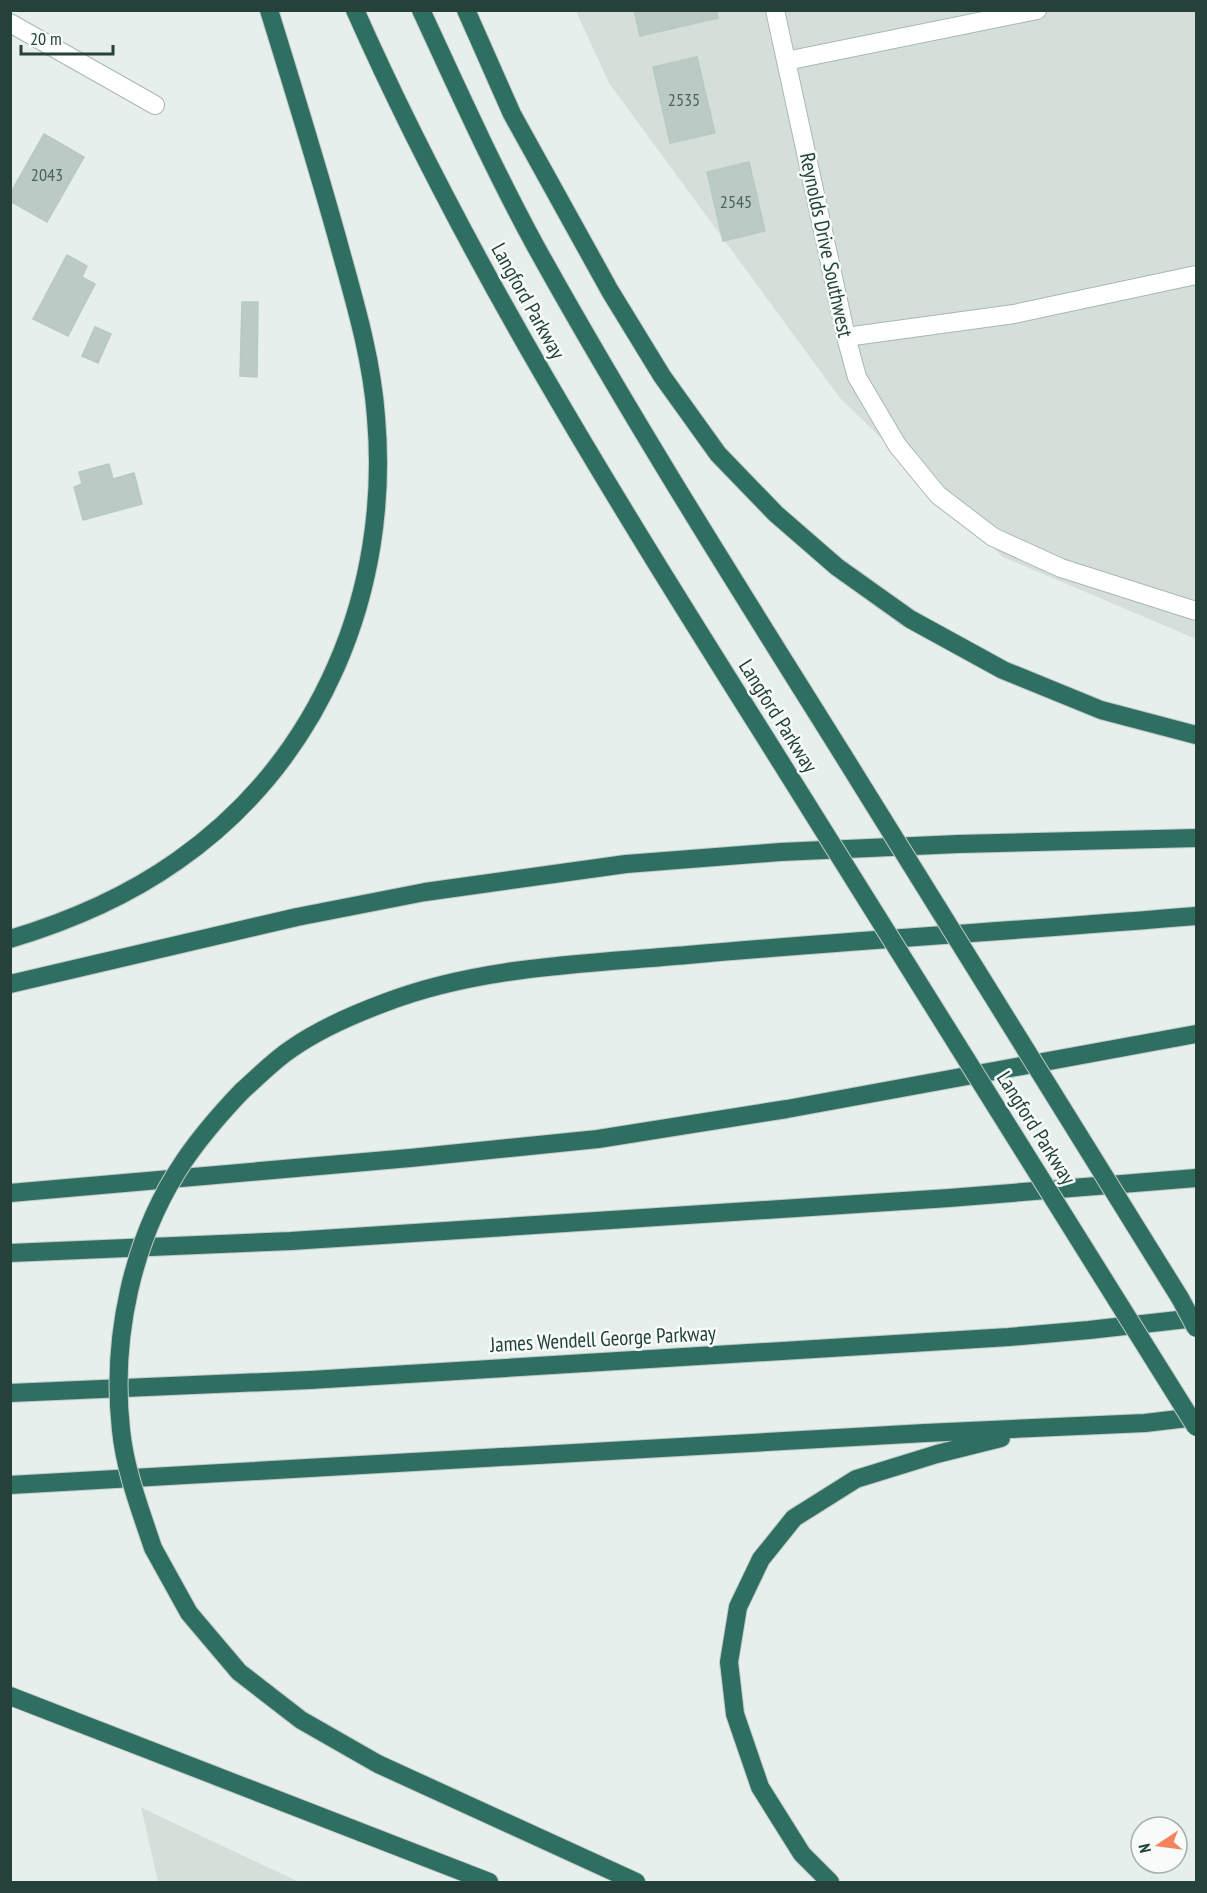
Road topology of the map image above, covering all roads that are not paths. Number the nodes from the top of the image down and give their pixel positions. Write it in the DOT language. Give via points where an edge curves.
graph roads {
  1 [pos="269,10"];
  2 [pos="355,10"];
  3 [pos="421,10"];
  4 [pos="466,10"];
  5 [pos="775,10"];
  6 [pos="1037,10"];
  7 [pos="10,23"];
  8 [pos="786,61"];
  9 [pos="155,105"];
  10 [pos="1197,275"];
  11 [pos="846,337"];
  12 [pos="1197,611"];
  13 [pos="1197,735"];
  14 [pos="1197,838"];
  15 [pos="1197,916"];
  16 [pos="10,939"];
  17 [pos="10,984"];
  18 [pos="1197,1034"];
  19 [pos="1197,1178"];
  20 [pos="10,1193"];
  21 [pos="10,1253"];
  22 [pos="1180,1298"];
  23 [pos="1197,1319"];
  24 [pos="1197,1328"];
  25 [pos="10,1393"];
  26 [pos="1197,1418"];
  27 [pos="1197,1427"];
  28 [pos="1040,1428"];
  29 [pos="10,1485"];
  30 [pos="10,1696"];
  31 [pos="489,1882"];
  32 [pos="636,1882"];
  33 [pos="830,1882"];
  1 -- 16 [label="highway" via="349,281 376,415 378,499 363,595 335,672 315,710 271,774 226,823 177,861 118,898 82,915"];
  2 -- 27 [label="highway, Langford Parkway, bridge" via="440,188 520,337 605,482"];
  3 -- 22 [label="highway, Langford Parkway, bridge" via="475,128 536,246 669,478"];
  4 -- 13 [label="highway" via="512,114 656,366 718,454 776,514 837,567 910,619 1003,670 1101,710"];
  5 -- 8 [label="street, Reynolds Drive Southwest"];
  6 -- 8 [label="street"];
  7 -- 9 [label="street"];
  8 -- 11 [label="street, Reynolds Drive Southwest"];
  10 -- 11 [label="street" via="1014,314"];
  11 -- 12 [label="street, Reynolds Drive Southwest" via="857,377 897,446 938,495 993,537 1061,568"];
  14 -- 17 [label="highway" via="946,844 626,864 413,895 297,917"];
  15 -- 32 [label="highway, bridge" via="536,968 450,983 385,1002 290,1049 242,1091 183,1162 144,1236 131,1281 118,1378 121,1431 130,1480 153,1548 189,1613 239,1672 301,1720 378,1764"];
  18 -- 20 [label="highway" via="787,1109 598,1139"];
  19 -- 21 [label="highway" via="291,1241"];
  22 -- 23 [label="highway, bridge"];
  22 -- 24 [label="highway, Langford Parkway, bridge"];
  23 -- 25 [label="highway, James Wendell George Parkway" via="1009,1337 310,1380"];
  26 -- 28 [label="highway"];
  28 -- 29 [label="highway"];
  28 -- 33 [label="highway" via="856,1479 794,1518 760,1559 738,1607 729,1662 735,1714 760,1787 802,1854"];
  30 -- 31 [label="highway"];
}
